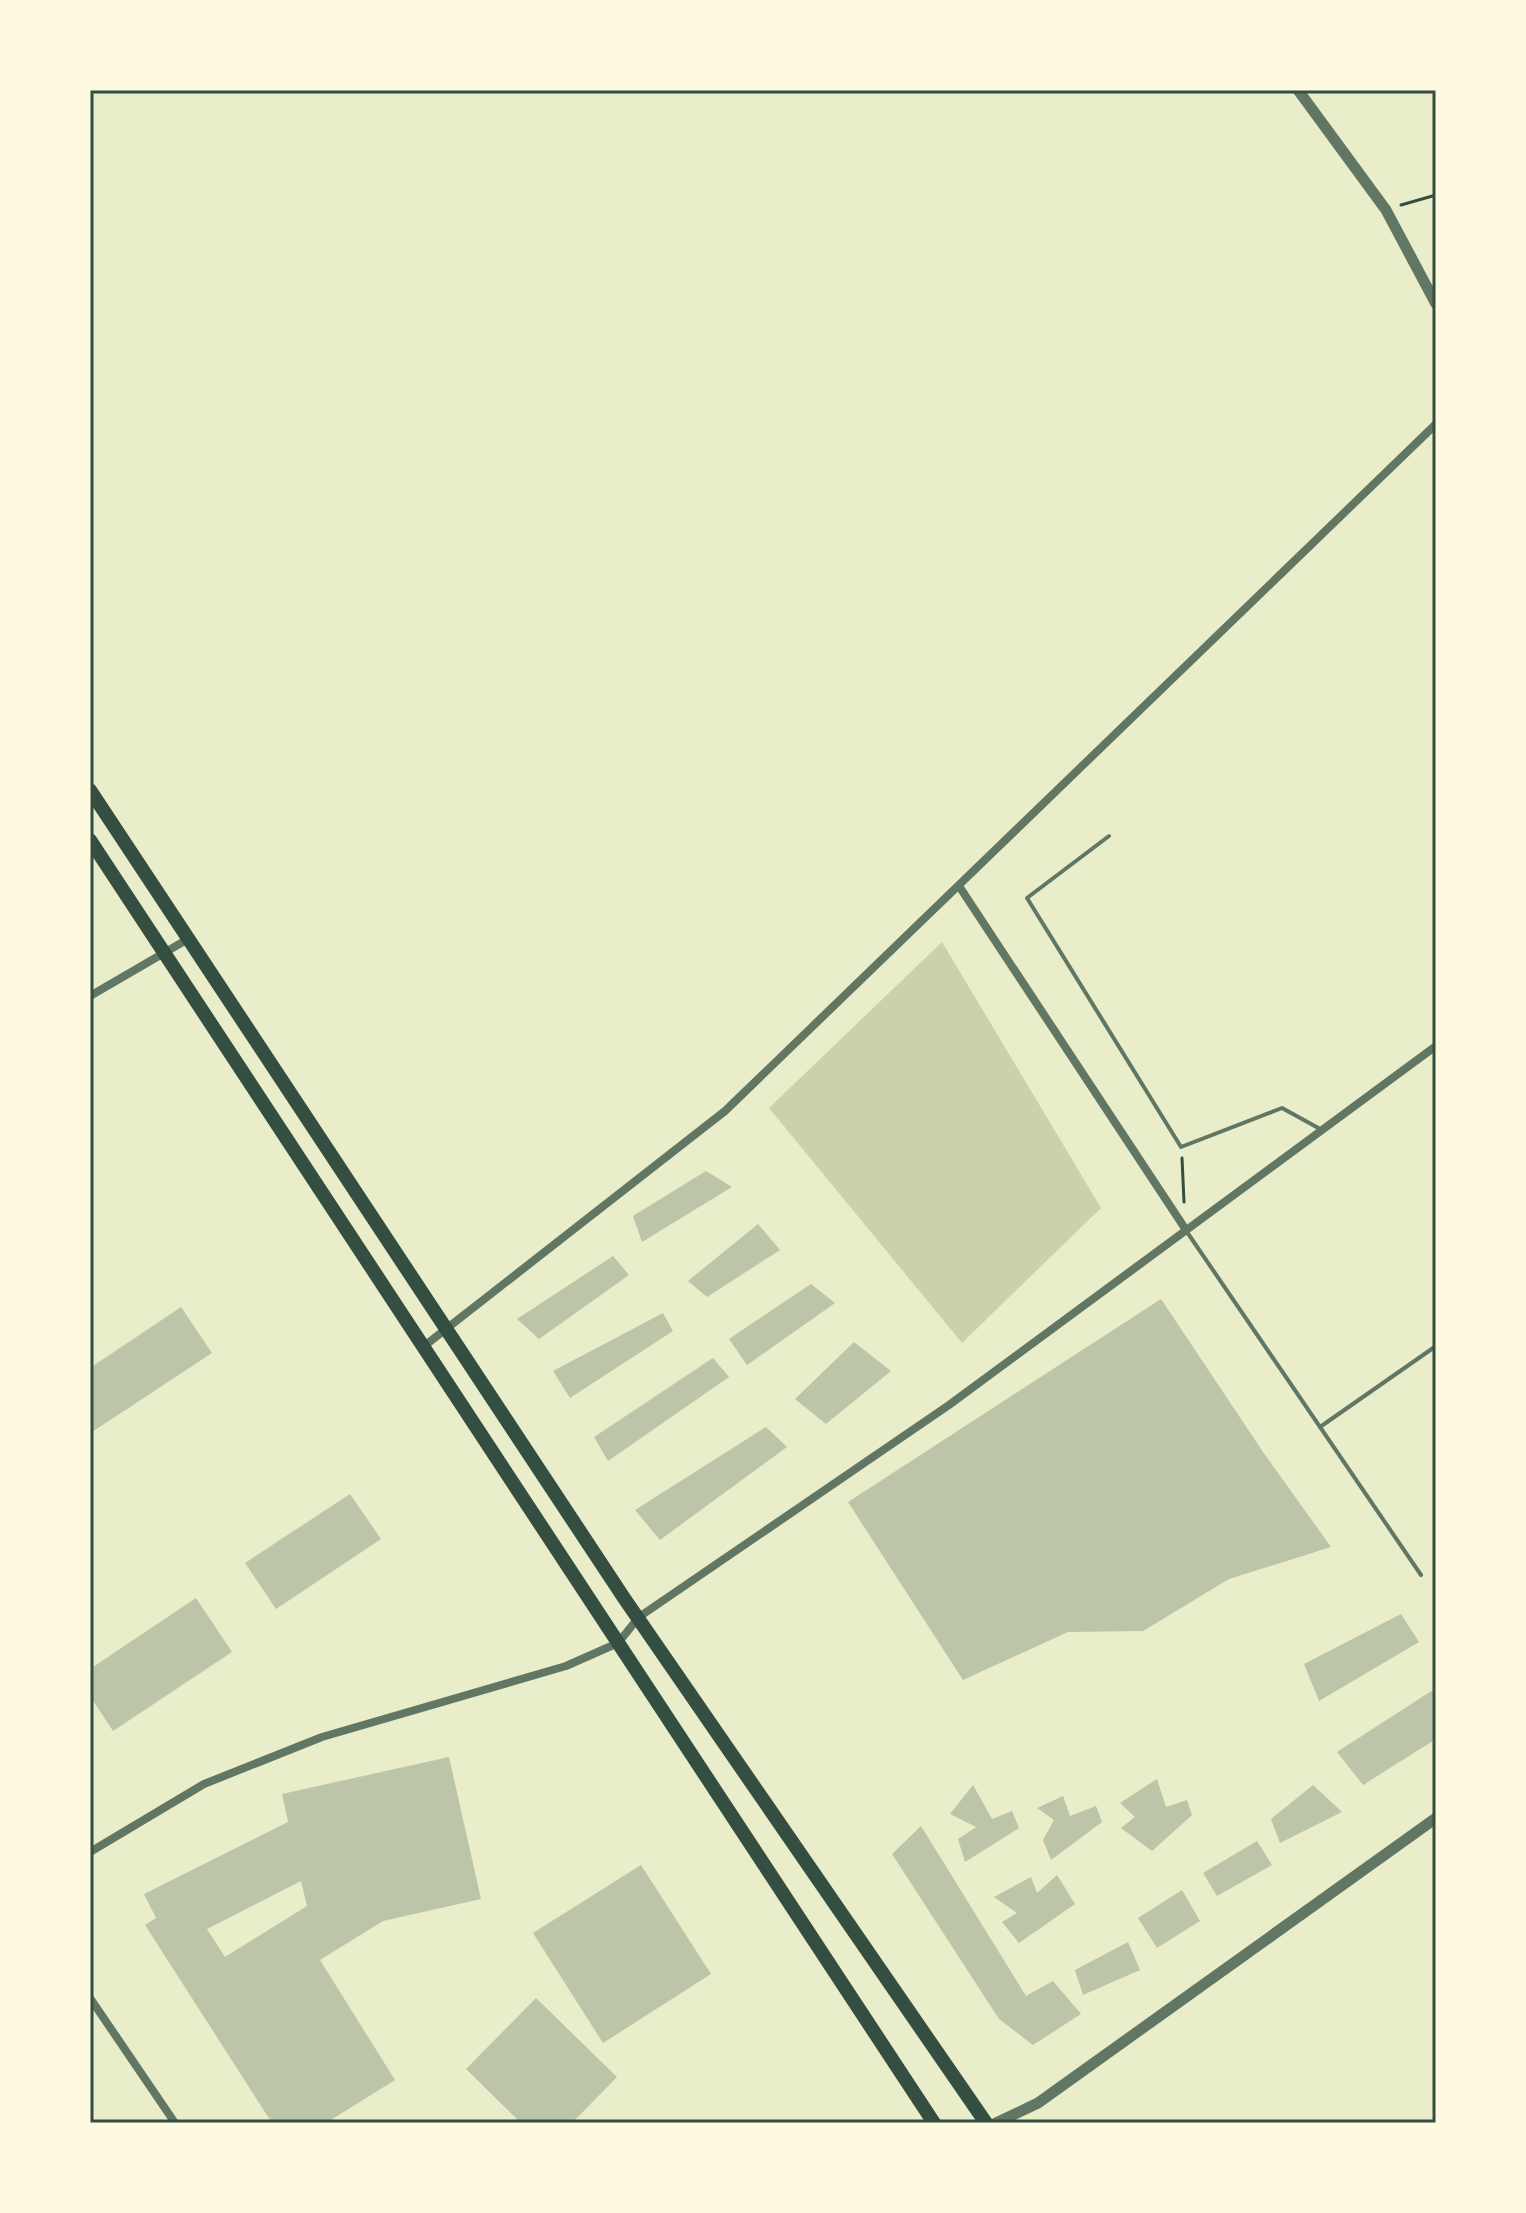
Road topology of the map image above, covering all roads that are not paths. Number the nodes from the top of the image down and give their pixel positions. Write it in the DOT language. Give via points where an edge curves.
graph roads {
  1 [pos="1298,90"];
  2 [pos="1436,304"];
  3 [pos="1436,424"];
  4 [pos="90,790"];
  5 [pos="1109,836"];
  6 [pos="90,840"];
  7 [pos="959,886"];
  8 [pos="188,939"];
  9 [pos="165,953"];
  10 [pos="90,996"];
  11 [pos="1436,1046"];
  12 [pos="1322,1130"];
  13 [pos="1186,1230"];
  14 [pos="446,1331"];
  15 [pos="1436,1346"];
  16 [pos="423,1347"];
  17 [pos="1320,1427"];
  18 [pos="1421,1575"];
  19 [pos="639,1617"];
  20 [pos="618,1643"];
  21 [pos="1436,1818"];
  22 [pos="90,1852"];
  23 [pos="90,1998"];
  24 [pos="175,2123"];
  25 [pos="934,2123"];
  26 [pos="986,2123"];
  27 [pos="996,2123"];
  1 -- 2 [label="street" via="1386,210"];
  3 -- 7 [label="street"];
  4 -- 8 [label="main road"];
  5 -- 12 [label="lane" via="1027,898 1181,1147 1282,1108"];
  6 -- 9 [label="main road"];
  7 -- 13 [label="street"];
  7 -- 14 [label="street" via="725,1111"];
  8 -- 9 [label="street"];
  8 -- 14 [label="main road"];
  9 -- 10 [label="street"];
  9 -- 16 [label="main road"];
  11 -- 12 [label="street"];
  12 -- 13 [label="street"];
  13 -- 17 [label="lane"];
  13 -- 19 [label="street" via="949,1405"];
  14 -- 16 [label="street"];
  14 -- 19 [label="main road"];
  15 -- 17 [label="lane"];
  16 -- 20 [label="main road"];
  17 -- 18 [label="lane"];
  19 -- 20 [label="street"];
  19 -- 26 [label="main road"];
  20 -- 22 [label="street" via="566,1666 308,1742 204,1784"];
  20 -- 25 [label="main road"];
  21 -- 27 [label="street" via="1038,2103"];
  23 -- 24 [label="street"];
}
